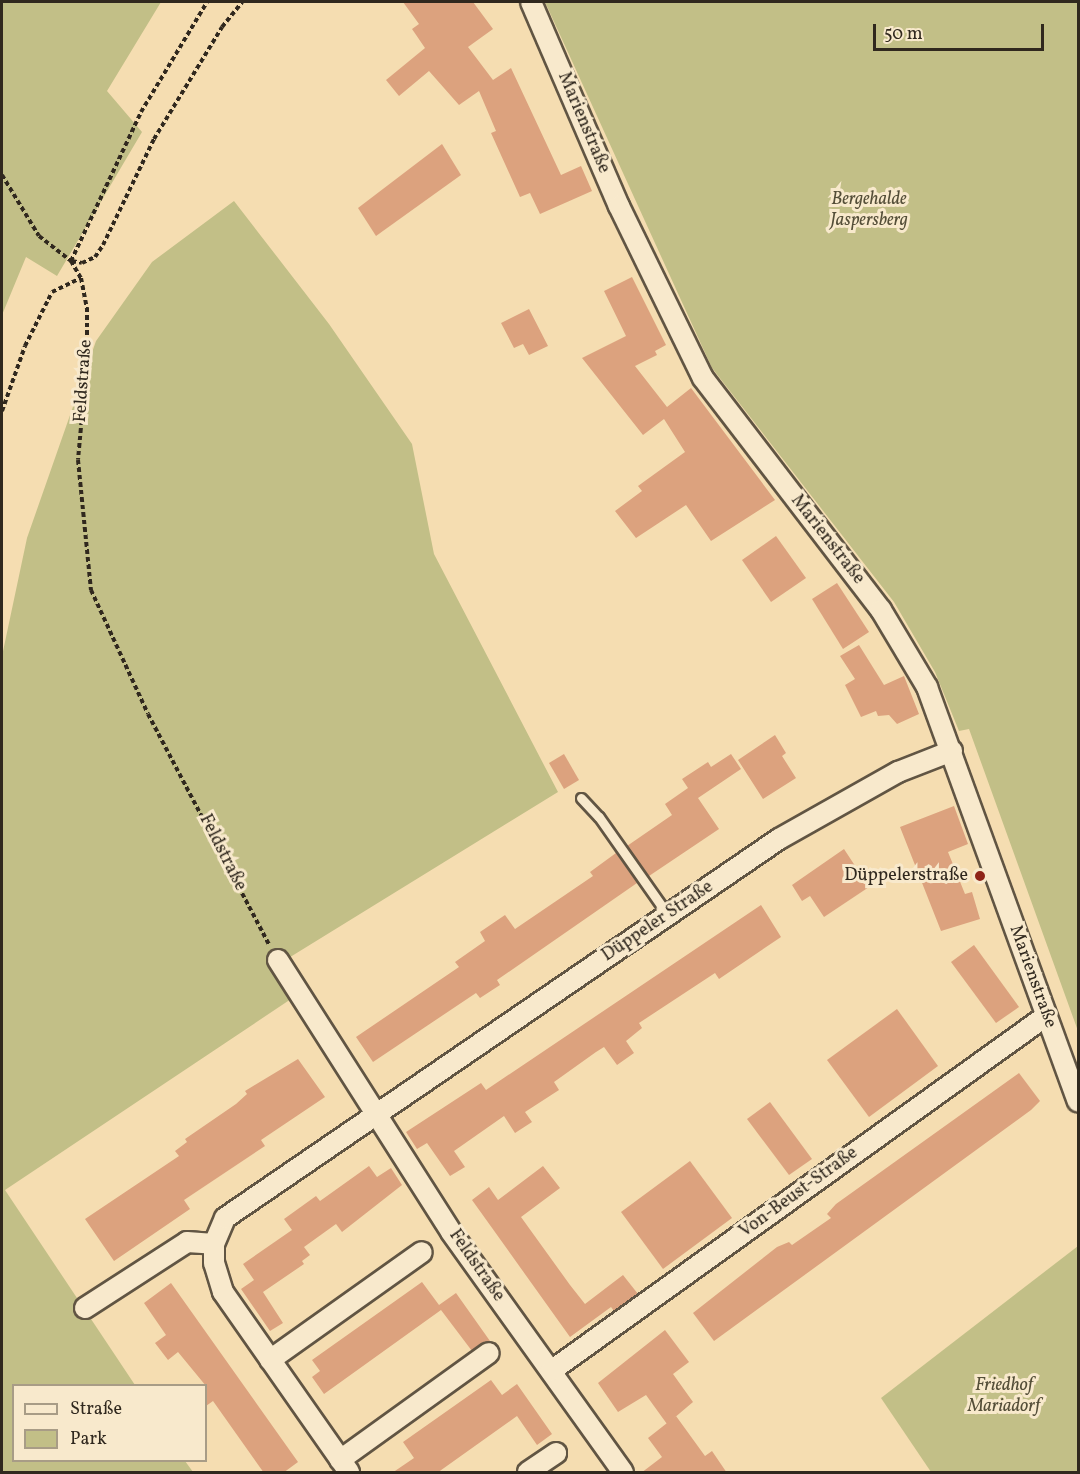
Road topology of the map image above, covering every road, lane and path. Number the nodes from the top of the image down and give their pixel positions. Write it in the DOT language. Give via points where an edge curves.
graph roads {
  1 [pos="207,2"];
  2 [pos="242,2"];
  3 [pos="531,2"];
  4 [pos="2,175"];
  5 [pos="71,261"];
  6 [pos="81,278"];
  7 [pos="2,411"];
  8 [pos="952,751"];
  9 [pos="580,798"];
  10 [pos="668,915"];
  11 [pos="278,960"];
  12 [pos="1046,1016"];
  13 [pos="1078,1101"];
  14 [pos="376,1115"];
  15 [pos="214,1245"];
  16 [pos="422,1252"];
  17 [pos="85,1308"];
  18 [pos="489,1353"];
  19 [pos="270,1360"];
  20 [pos="551,1371"];
  21 [pos="556,1453"];
  22 [pos="345,1466"];
  23 [pos="528,1473"];
  24 [pos="623,1473"];
  1 -- 5 [label="path" via="141,112"];
  2 -- 5 [label="path" via="222,27 154,139 103,245 95,257 82,263"];
  3 -- 8 [label="street, Marienstraße" via="619,206 703,378 880,610 927,687"];
  4 -- 5 [label="path, Feldstraße" via="39,236"];
  5 -- 6 [label="path, Feldstraße"];
  6 -- 7 [label="path" via="52,292 25,346"];
  6 -- 11 [label="path, Feldstraße" via="87,308 87,361 78,460 91,590 148,714"];
  8 -- 10 [label="street, Düppeler Straße" via="898,772 840,802"];
  8 -- 12 [label="street, Marienstraße"];
  9 -- 10 [label="lane" via="599,817"];
  10 -- 14 [label="street, Düppeler Straße"];
  11 -- 14 [label="street, Feldstraße"];
  12 -- 13 [label="street, Marienstraße"];
  12 -- 20 [label="street, Von-Beust-Straße"];
  14 -- 15 [label="street, Düppeler Straße" via="225,1218"];
  14 -- 20 [label="street, Feldstraße" via="451,1232"];
  15 -- 17 [label="street" via="187,1242"];
  15 -- 19 [label="street" via="214,1263 223,1292"];
  16 -- 19 [label="street"];
  18 -- 22 [label="street"];
  19 -- 22 [label="street"];
  20 -- 24 [label="street, Feldstraße"];
  21 -- 23 [label="street"];
}
